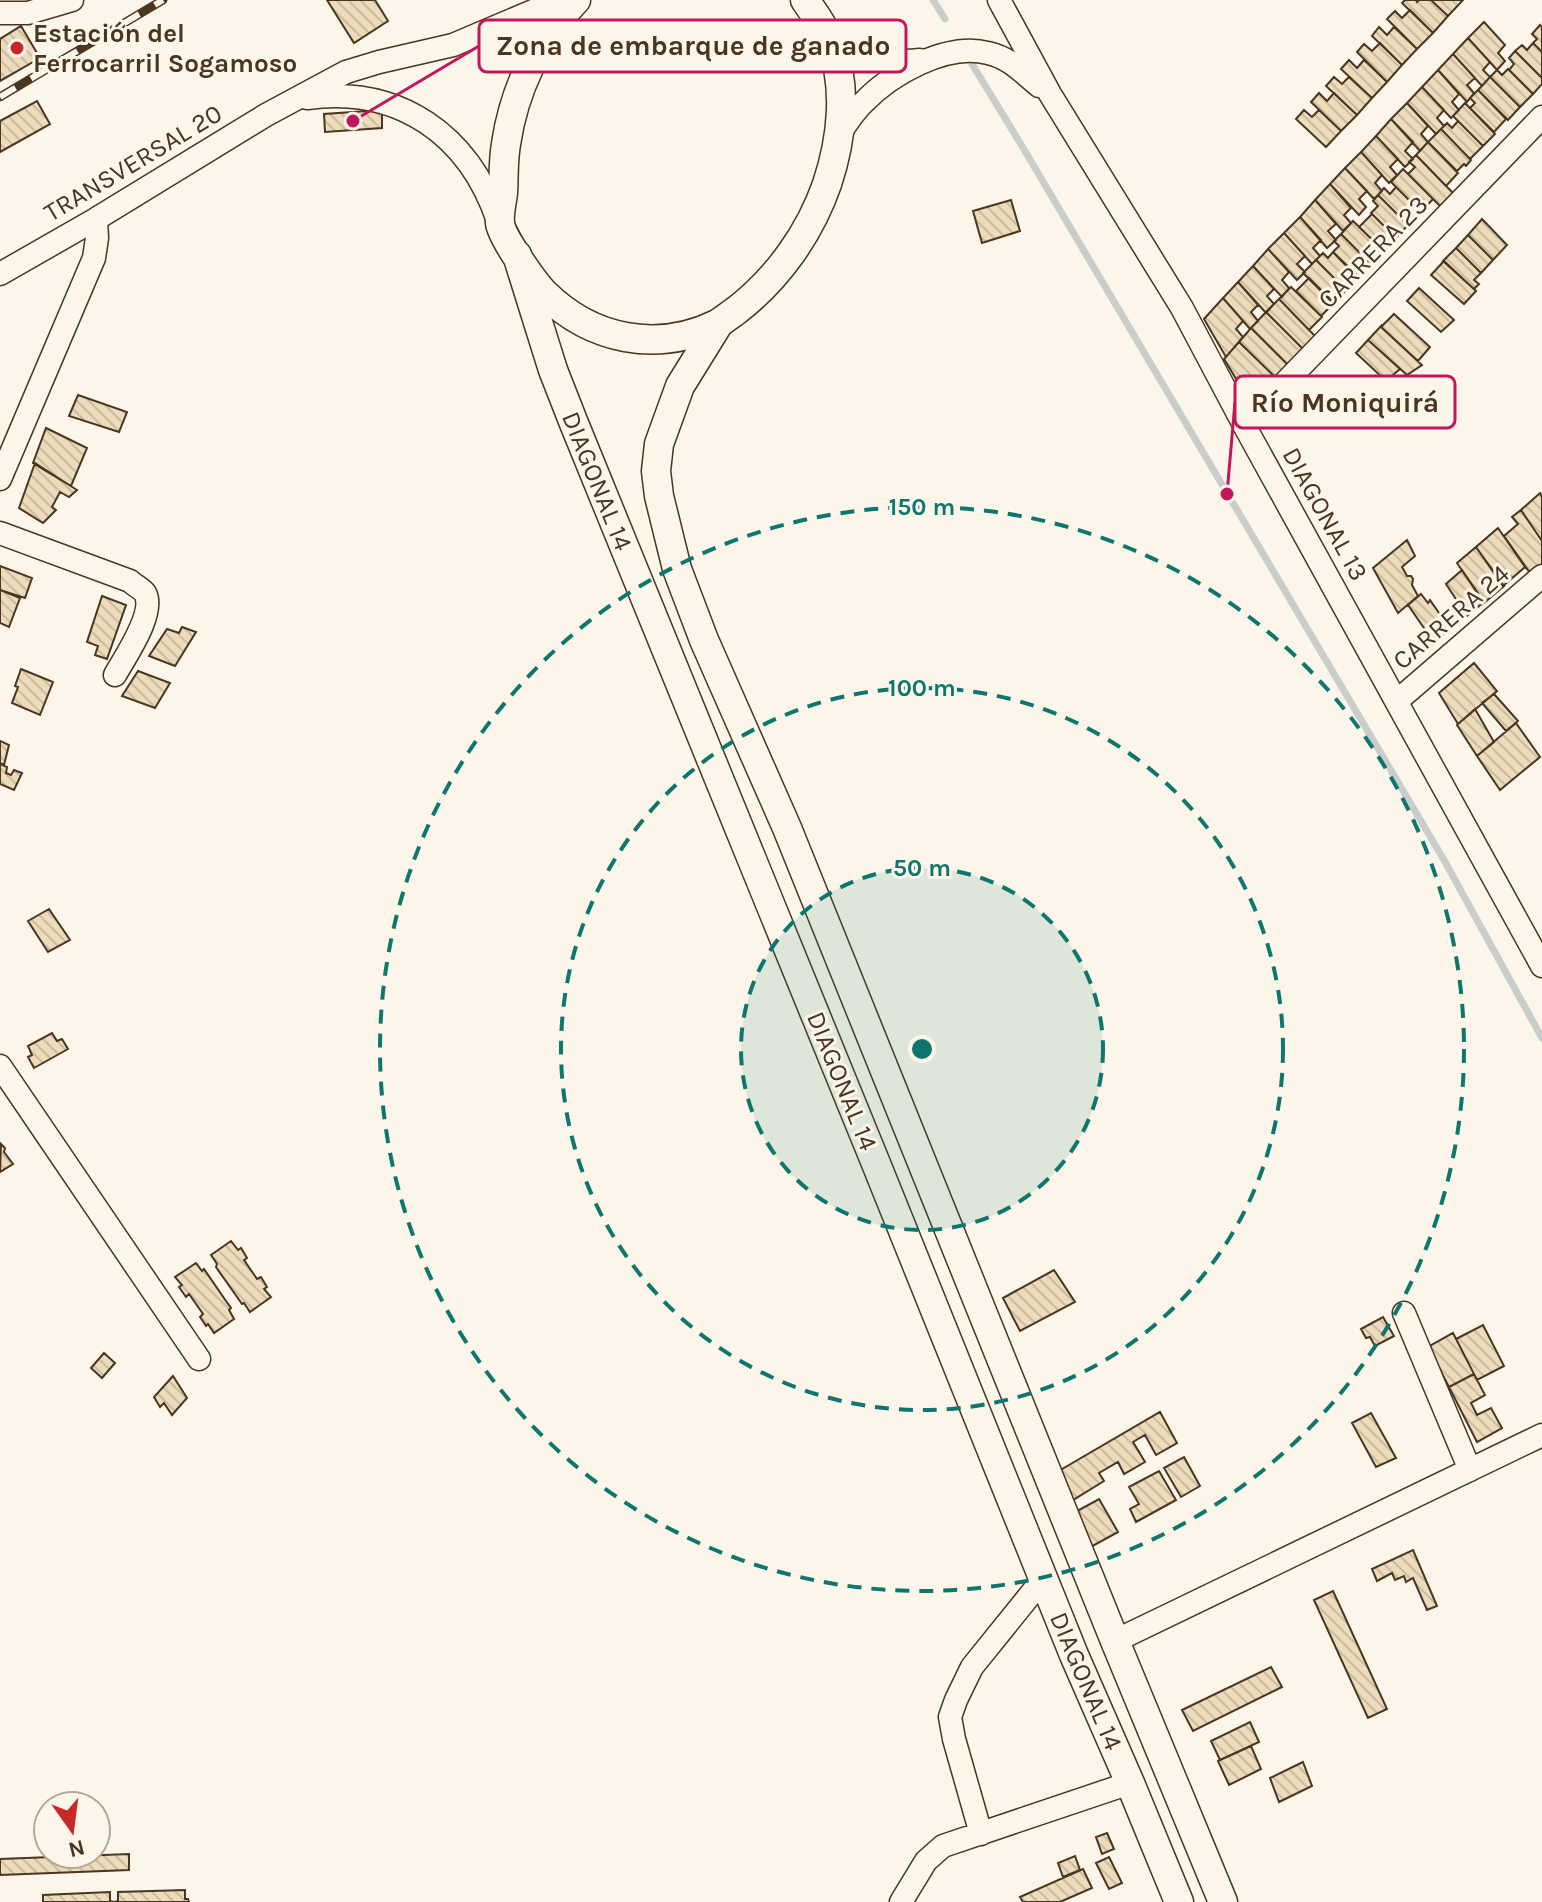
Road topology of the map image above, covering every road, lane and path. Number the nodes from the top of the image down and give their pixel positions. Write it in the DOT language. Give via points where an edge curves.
graph roads {
  1 [pos="72,0"];
  2 [pos="559,0"];
  3 [pos="576,0"];
  4 [pos="999,0"];
  5 [pos="812,10"];
  6 [pos="0,13"];
  7 [pos="933,58"];
  8 [pos="1050,94"];
  9 [pos="294,100"];
  10 [pos="1542,117"];
  11 [pos="840,133"];
  12 [pos="96,219"];
  13 [pos="500,225"];
  14 [pos="517,255"];
  15 [pos="0,274"];
  16 [pos="719,323"];
  17 [pos="1244,425"];
  18 [pos="0,479"];
  19 [pos="0,533"];
  20 [pos="1542,576"];
  21 [pos="115,675"];
  22 [pos="1397,701"];
  23 [pos="1542,966"];
  24 [pos="0,1066"];
  25 [pos="1404,1313"];
  26 [pos="199,1359"];
  27 [pos="1542,1435"];
  28 [pos="1470,1470"];
  29 [pos="1043,1579"];
  30 [pos="1115,1641"];
  31 [pos="1130,1783"];
  32 [pos="981,1834"];
  33 [pos="901,1902"];
  34 [pos="1179,1902"];
  35 [pos="1223,1902"];
  1 -- 6 [label="street" via="28,13"];
  2 -- 9 [label="street, TRANSVERSAL 20" via="453,45 346,72"];
  3 -- 13 [label="street" via="546,37 517,95 508,126"];
  4 -- 8 [label="street, DIAGONAL 13"];
  5 -- 7 [label="street, DIAGONAL 13" via="832,36 867,55 907,62"];
  5 -- 11 [label="street" via="831,42 838,70"];
  7 -- 8 [label="street, DIAGONAL 13" via="950,52 987,52 1019,67"];
  7 -- 11 [label="street, DIAGONAL 13" via="876,91"];
  8 -- 17 [label="street, DIAGONAL 13" via="1182,308"];
  9 -- 12 [label="street, TRANSVERSAL 20"];
  9 -- 13 [label="street, TRANSVERSAL 20" via="353,96 382,102 435,128 476,171"];
  10 -- 17 [label="street, CARRERA 23"];
  11 -- 16 [label="street" via="823,197 803,236 769,280"];
  12 -- 15 [label="street, TRANSVERSAL 20"];
  12 -- 18 [label="street" via="94,258"];
  13 -- 14 [label="street"];
  14 -- 16 [label="street" via="559,308 620,337 654,340"];
  14 -- 29 [label="street, DIAGONAL 14" via="573,421"];
  16 -- 30 [label="street, DIAGONAL 14" via="680,386 659,444 659,496 677,569"];
  17 -- 22 [label="street, DIAGONAL 13"];
  19 -- 21 [label="street" via="130,581 144,593 145,620"];
  20 -- 22 [label="street, CARRERA 24"];
  22 -- 23 [label="street, DIAGONAL 13"];
  24 -- 26 [label="street"];
  25 -- 28 [label="street"];
  27 -- 28 [label="street"];
  28 -- 30 [label="street"];
  29 -- 31 [label="street, DIAGONAL 14"];
  29 -- 32 [label="street" via="972,1667 950,1717"];
  30 -- 35 [label="street, DIAGONAL 14"];
  31 -- 32 [label="street"];
  31 -- 34 [label="street, DIAGONAL 14"];
  32 -- 33 [label="street" via="943,1846 926,1861"];
}
